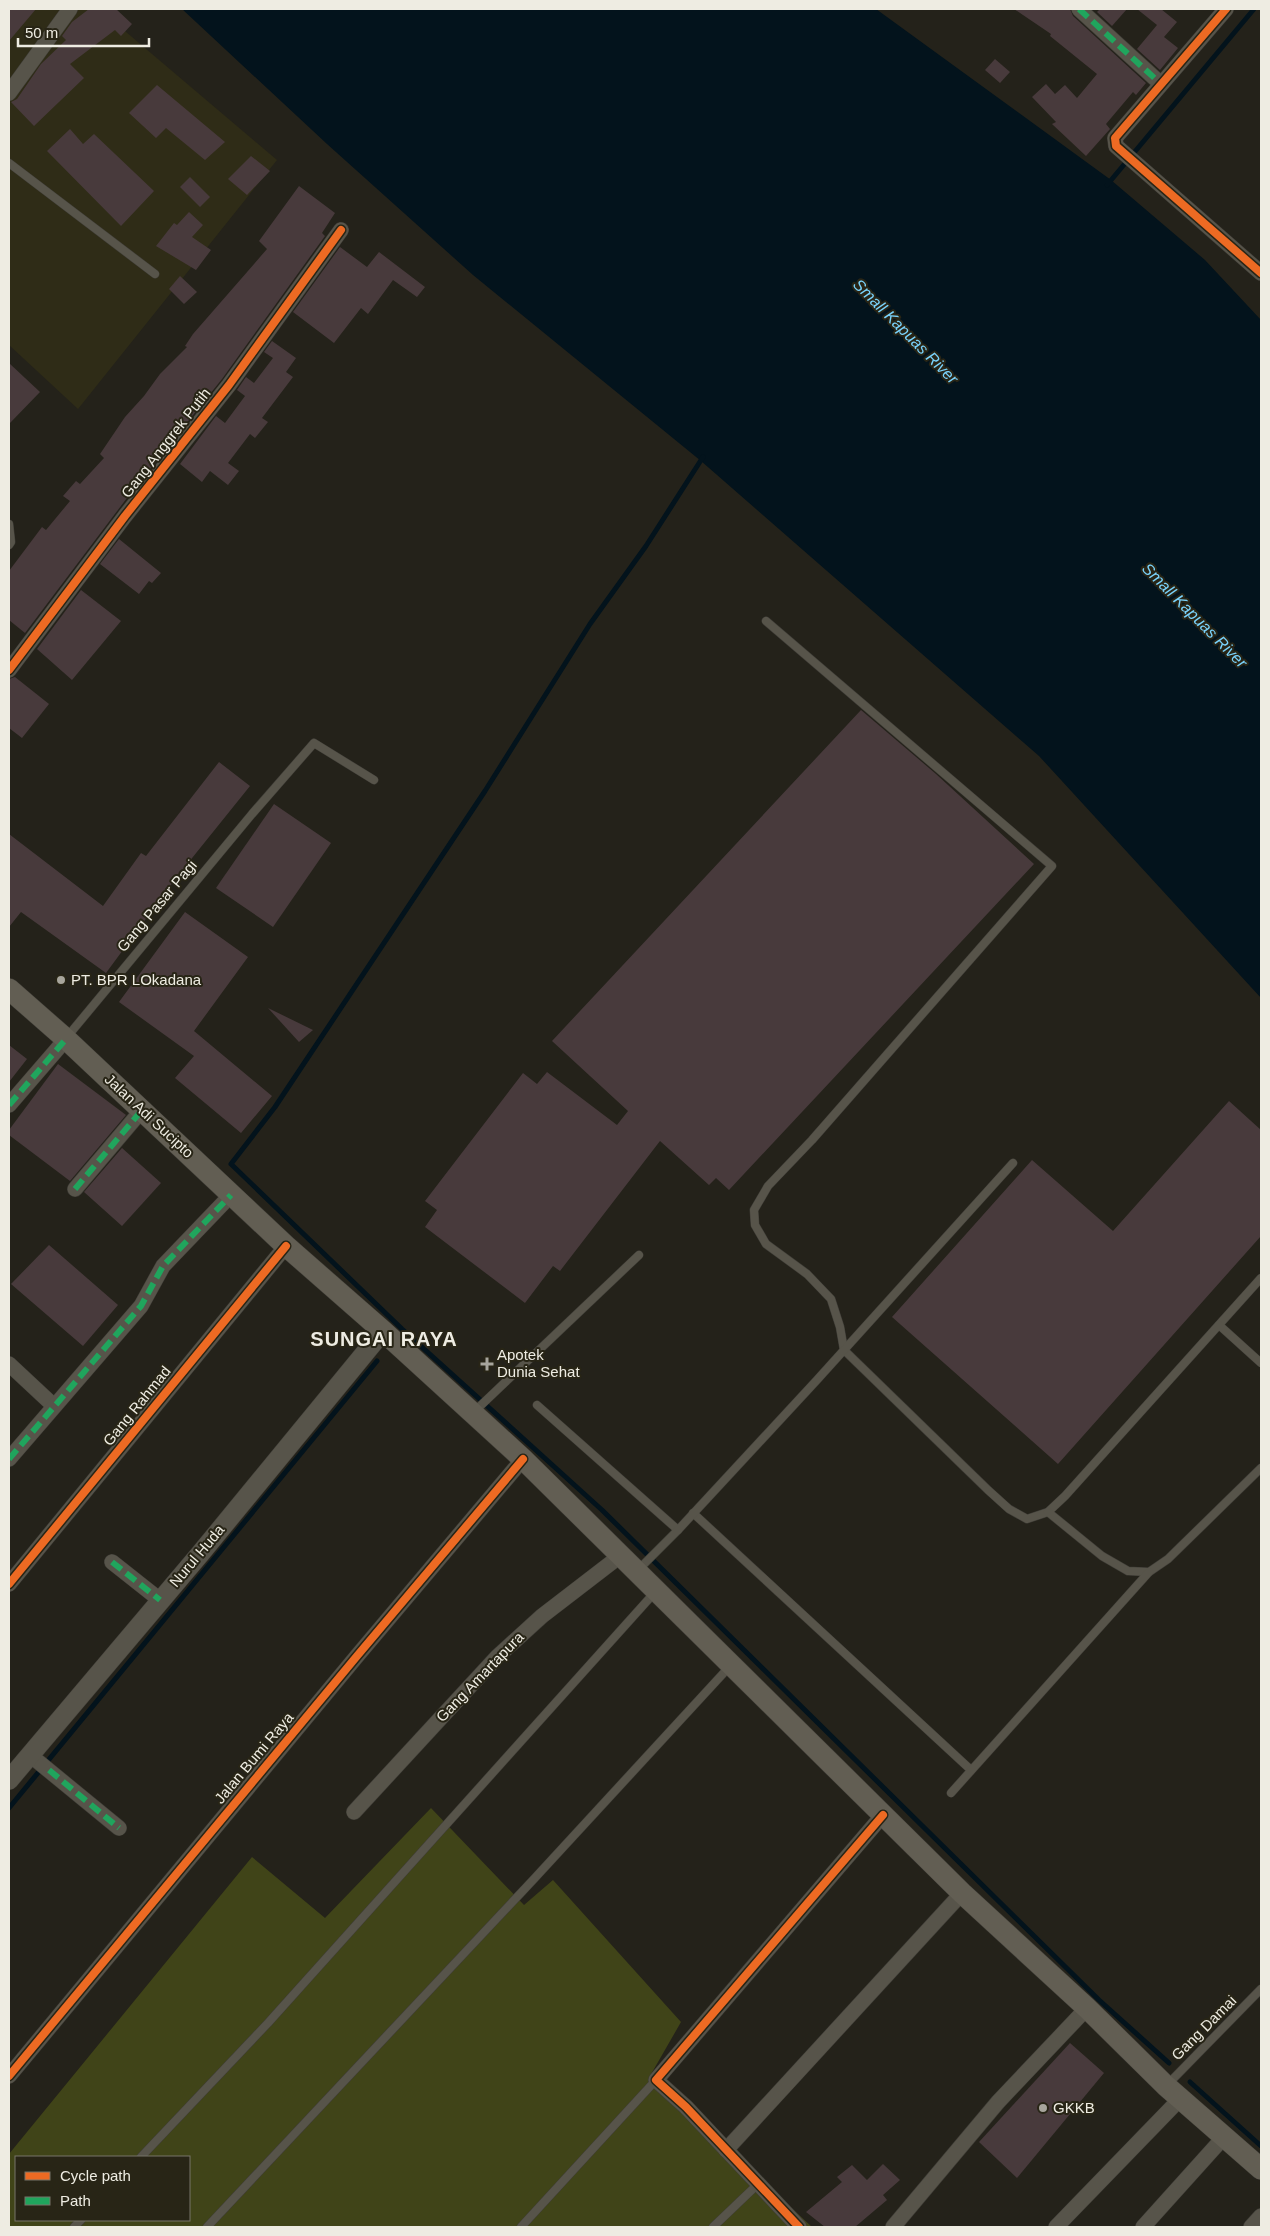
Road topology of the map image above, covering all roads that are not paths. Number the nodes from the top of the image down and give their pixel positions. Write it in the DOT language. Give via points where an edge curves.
graph roads {
  1 [pos="70,9"];
  2 [pos="1079,9"];
  3 [pos="1226,9"];
  4 [pos="1160,84"];
  5 [pos="9,93"];
  6 [pos="9,163"];
  7 [pos="342,230"];
  8 [pos="1261,273"];
  9 [pos="154,274"];
  10 [pos="9,524"];
  11 [pos="9,546"];
  12 [pos="766,621"];
  13 [pos="9,670"];
  14 [pos="374,780"];
  15 [pos="9,989"];
  16 [pos="66,1039"];
  17 [pos="9,1105"];
  18 [pos="142,1110"];
  19 [pos="1013,1162"];
  20 [pos="75,1189"];
  21 [pos="231,1195"];
  22 [pos="286,1246"];
  23 [pos="639,1255"];
  24 [pos="1261,1278"];
  25 [pos="1219,1325"];
  26 [pos="383,1330"];
  27 [pos="844,1350"];
  28 [pos="1261,1363"];
  29 [pos="9,1364"];
  30 [pos="537,1405"];
  31 [pos="54,1406"];
  32 [pos="477,1409"];
  33 [pos="9,1459"];
  34 [pos="523,1459"];
  35 [pos="1261,1468"];
  36 [pos="1048,1512"];
  37 [pos="694,1513"];
  38 [pos="678,1530"];
  39 [pos="620,1556"];
  40 [pos="112,1562"];
  41 [pos="640,1567"];
  42 [pos="1149,1572"];
  43 [pos="9,1584"];
  44 [pos="657,1590"];
  45 [pos="160,1600"];
  46 [pos="732,1664"];
  47 [pos="30,1755"];
  48 [pos="971,1770"];
  49 [pos="9,1780"];
  50 [pos="950,1793"];
  51 [pos="354,1812"];
  52 [pos="883,1815"];
  53 [pos="119,1828"];
  54 [pos="962,1893"];
  55 [pos="1261,1989"];
  56 [pos="1087,2008"];
  57 [pos="9,2076"];
  58 [pos="656,2080"];
  59 [pos="1173,2092"];
  60 [pos="1224,2137"];
  61 [pos="726,2150"];
  62 [pos="142,2156"];
  63 [pos="1261,2169"];
  64 [pos="758,2184"];
  65 [pos="1261,2216"];
  66 [pos="207,2227"];
  67 [pos="521,2227"];
  68 [pos="713,2227"];
  69 [pos="800,2227"];
  70 [pos="893,2227"];
  71 [pos="1056,2227"];
  72 [pos="1143,2227"];
  73 [pos="1251,2227"];
  1 -- 5 [label="street"];
  2 -- 4 [label="street"];
  3 -- 4 [label="street"];
  4 -- 8 [label="street" via="1115,138 1116,146"];
  6 -- 9 [label="lane"];
  7 -- 13 [label="street, Gang Anggrek Putih" via="229,385"];
  10 -- 11 [label="lane"];
  12 -- 27 [label="lane" via="1052,866 768,1186 754,1210 755,1225 766,1244 807,1274 831,1299"];
  14 -- 16 [label="lane, Gang Pasar Pagi" via="314,743"];
  15 -- 16 [label="main road, Jalan Adi Sucipto"];
  16 -- 17 [label="street"];
  16 -- 18 [label="main road, Jalan Adi Sucipto"];
  18 -- 20 [label="street"];
  18 -- 21 [label="main road, Jalan Adi Sucipto"];
  19 -- 27 [label="lane"];
  21 -- 22 [label="main road, Jalan Adi Sucipto"];
  21 -- 31 [label="street" via="163,1266 141,1306"];
  22 -- 26 [label="main road, Jalan Adi Sucipto"];
  22 -- 43 [label="street, Gang Rahmad"];
  23 -- 32 [label="lane"];
  24 -- 25 [label="lane"];
  25 -- 28 [label="lane"];
  25 -- 36 [label="lane"];
  26 -- 34 [label="main road, Jalan Adi Sucipto"];
  26 -- 45 [label="street, Nurul Huda"];
  27 -- 36 [label="lane" via="1009,1509 1027,1519"];
  27 -- 37 [label="lane"];
  29 -- 31 [label="street"];
  30 -- 38 [label="lane"];
  31 -- 33 [label="street"];
  34 -- 39 [label="main road, Jalan Adi Sucipto"];
  34 -- 57 [label="street, Jalan Bumi Raya"];
  35 -- 42 [label="lane" via="1168,1560"];
  36 -- 42 [label="lane" via="1102,1556 1128,1571"];
  37 -- 38 [label="lane"];
  37 -- 48 [label="lane"];
  38 -- 41 [label="lane"];
  39 -- 41 [label="main road, Jalan Adi Sucipto"];
  39 -- 51 [label="street, Gang Amartapura" via="542,1616 497,1657"];
  40 -- 45 [label="street"];
  41 -- 44 [label="main road, Jalan Adi Sucipto"];
  42 -- 48 [label="lane"];
  44 -- 46 [label="main road, Jalan Adi Sucipto"];
  44 -- 62 [label="lane" via="275,2016"];
  45 -- 47 [label="street, Nurul Huda"];
  46 -- 52 [label="main road, Jalan Adi Sucipto"];
  46 -- 66 [label="lane"];
  47 -- 49 [label="street, Nurul Huda"];
  47 -- 53 [label="street"];
  48 -- 50 [label="lane"];
  52 -- 54 [label="main road, Jalan Adi Sucipto"];
  52 -- 58 [label="street"];
  54 -- 56 [label="main road, Jalan Adi Sucipto"];
  54 -- 61 [label="street"];
  55 -- 59 [label="lane, Gang Damai"];
  56 -- 59 [label="main road, Jalan Adi Sucipto"];
  56 -- 70 [label="street" via="998,2102"];
  58 -- 61 [label="street"];
  58 -- 67 [label="lane"];
  59 -- 60 [label="main road, Jalan Adi Sucipto"];
  59 -- 71 [label="street"];
  60 -- 63 [label="main road, Jalan Adi Sucipto"];
  60 -- 72 [label="street"];
  61 -- 64 [label="street"];
  64 -- 68 [label="lane"];
  64 -- 69 [label="street"];
  65 -- 73 [label="street"];
}
